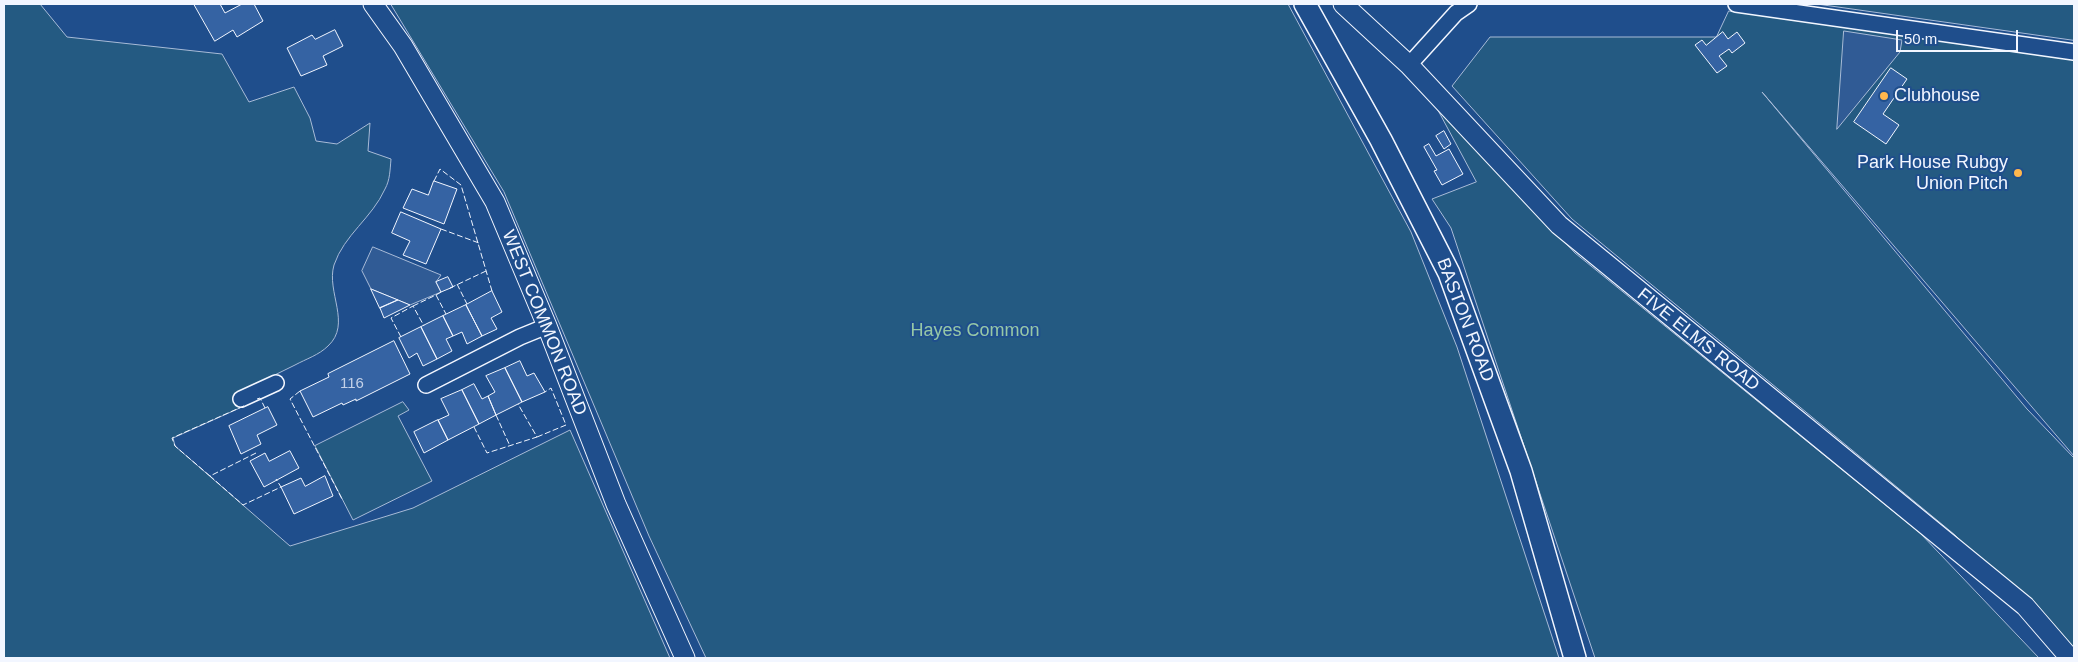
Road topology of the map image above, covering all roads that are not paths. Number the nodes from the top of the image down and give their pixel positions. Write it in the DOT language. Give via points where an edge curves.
graph roads {
  1 [pos="373,4"];
  2 [pos="1305,4"];
  3 [pos="1343,4"];
  4 [pos="1469,4"];
  5 [pos="1736,4"];
  6 [pos="1451,8"];
  7 [pos="2074,52"];
  8 [pos="1409,65"];
  9 [pos="547,326"];
  10 [pos="276,383"];
  11 [pos="426,385"];
  12 [pos="241,399"];
  13 [pos="685,658"];
  14 [pos="1575,658"];
  15 [pos="2070,658"];
  1 -- 9 [label="street, WEST COMMON ROAD" via="403,46 494,202"];
  2 -- 14 [label="main road, BASTON ROAD" via="1381,140 1449,273 1521,471"];
  3 -- 8 [label="street, FIVE ELMS ROAD"];
  4 -- 6 [label="street"];
  5 -- 7 [label="street"];
  6 -- 8 [label="street"];
  8 -- 15 [label="street, FIVE ELMS ROAD" via="1559,225 2025,606"];
  9 -- 11 [label="street"];
  9 -- 13 [label="street, WEST COMMON ROAD" via="616,504"];
  10 -- 12 [label="street"];
}
